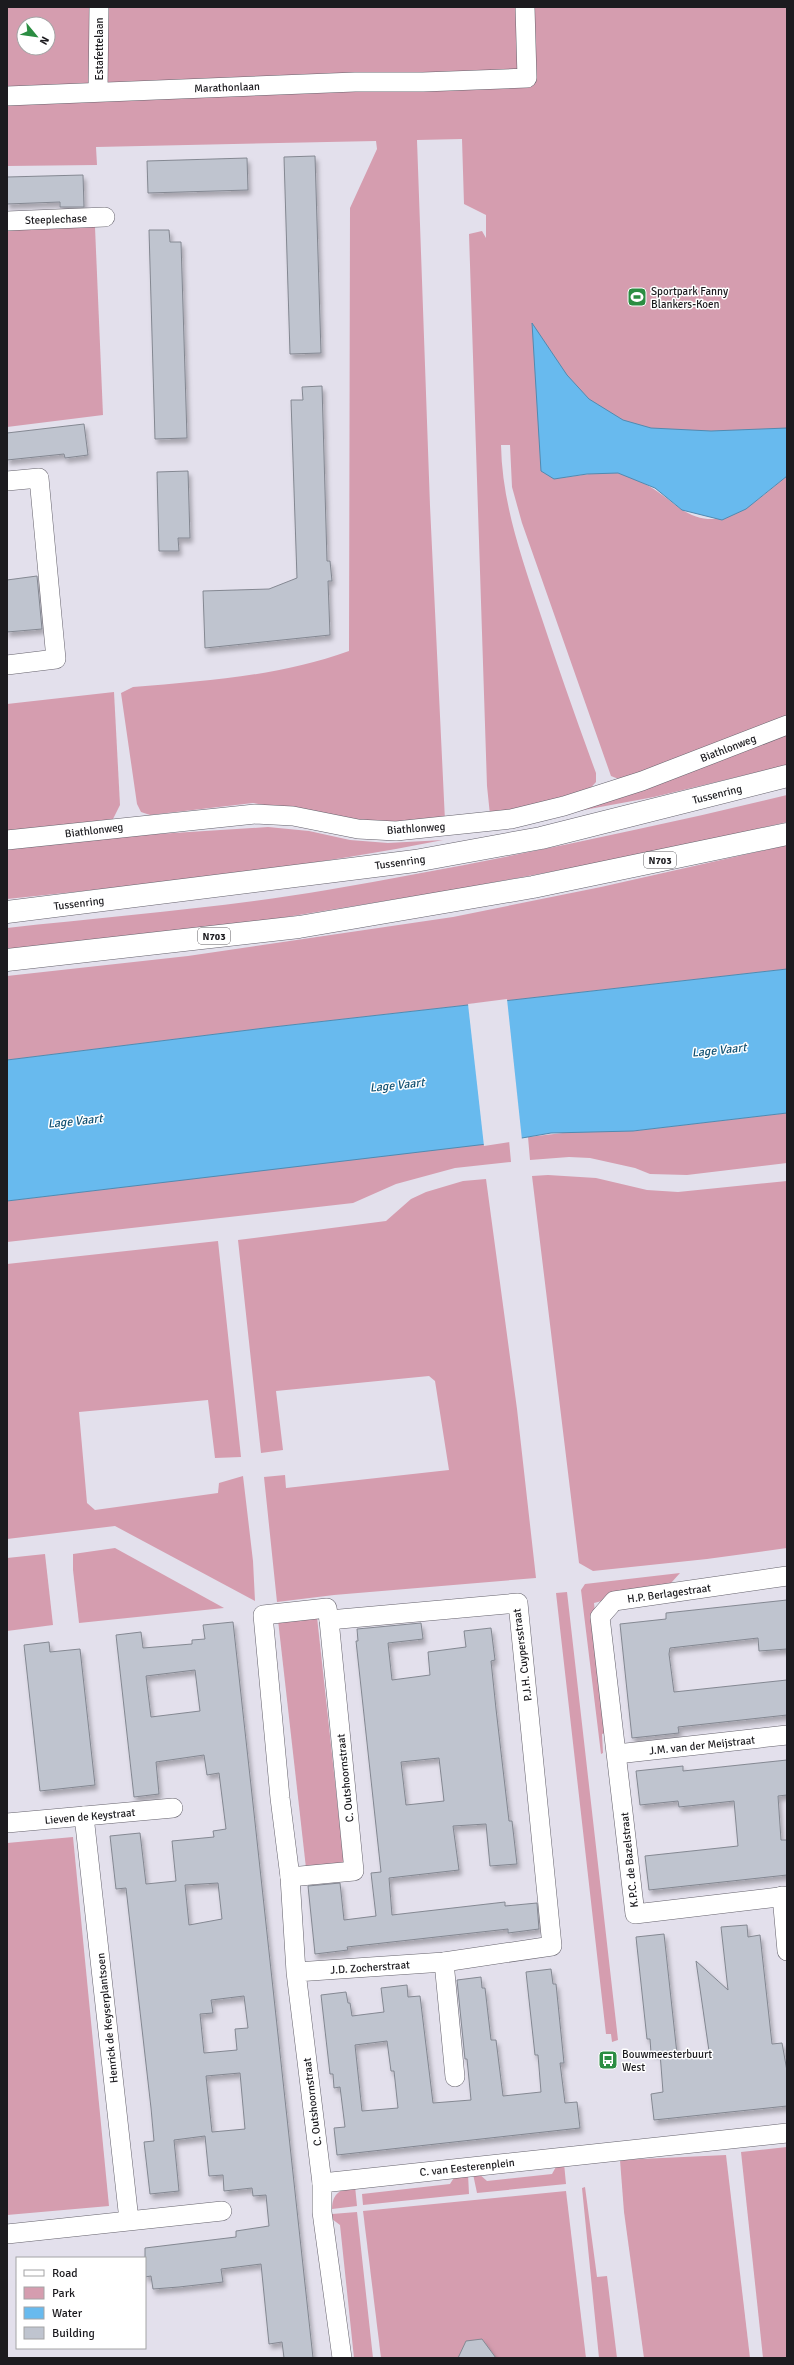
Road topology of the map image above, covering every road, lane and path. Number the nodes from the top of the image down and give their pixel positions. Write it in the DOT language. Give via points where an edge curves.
graph roads {
  1 [pos="99,7"];
  2 [pos="525,7"];
  3 [pos="98,92"];
  4 [pos="7,96"];
  5 [pos="105,217"];
  6 [pos="7,221"];
  7 [pos="7,481"];
  8 [pos="7,665"];
  9 [pos="787,725"];
  10 [pos="787,776"];
  11 [pos="787,834"];
  12 [pos="7,840"];
  13 [pos="7,912"];
  14 [pos="7,960"];
  15 [pos="787,1576"];
  16 [pos="328,1620"];
  17 [pos="787,1735"];
  18 [pos="617,1754"];
  19 [pos="173,1808"];
  20 [pos="84,1816"];
  21 [pos="7,1823"];
  22 [pos="290,1877"];
  23 [pos="785,1896"];
  24 [pos="552,1946"];
  25 [pos="787,1951"];
  26 [pos="444,1962"];
  27 [pos="296,1972"];
  28 [pos="455,2077"];
  29 [pos="787,2133"];
  30 [pos="322,2183"];
  31 [pos="222,2211"];
  32 [pos="129,2220"];
  33 [pos="7,2234"];
  34 [pos="342,2358"];
  1 -- 3 [label="street, Estafettelaan"];
  2 -- 3 [label="street, Marathonlaan" via="527,78"];
  3 -- 4 [label="street, Marathonlaan"];
  5 -- 6 [label="street, Steeplechase"];
  7 -- 8 [label="street" via="39,478 56,660"];
  9 -- 12 [label="street, Biathlonweg" via="642,781 564,806 511,819 396,831 358,829 293,816 255,814"];
  10 -- 13 [label="highway, Tussenring" via="541,838 422,860"];
  11 -- 14 [label="highway, N703" via="533,887 298,927"];
  15 -- 18 [label="street, H.P. Berlagestraat" via="614,1601 600,1617"];
  16 -- 22 [label="street, C. Outshoornstraat" via="354,1871"];
  16 -- 22 [label="street, C. Outshoornstraat" via="327,1608 263,1614"];
  16 -- 24 [label="street, P.J.H. Cuypersstraat" via="518,1603"];
  17 -- 18 [label="street, J.M. van der Meijstraat"];
  18 -- 23 [label="street, K.P.C. de Bazelstraat" via="635,1914"];
  19 -- 20 [label="street, Lieven de Keystraat"];
  20 -- 21 [label="street, Lieven de Keystraat"];
  20 -- 32 [label="street, Henrick de Keyserplantsoen"];
  22 -- 27 [label="street, C. Outshoornstraat"];
  23 -- 25 [label="street, K.P.C. de Bazelstraat"];
  24 -- 26 [label="street, J.D. Zocherstraat"];
  26 -- 27 [label="street, J.D. Zocherstraat"];
  26 -- 28 [label="street"];
  27 -- 30 [label="street, C. Outshoornstraat"];
  29 -- 30 [label="street, C. van Eesterenplein"];
  30 -- 34 [label="street" via="322,2212"];
  31 -- 32 [label="street"];
  32 -- 33 [label="street"];
}
